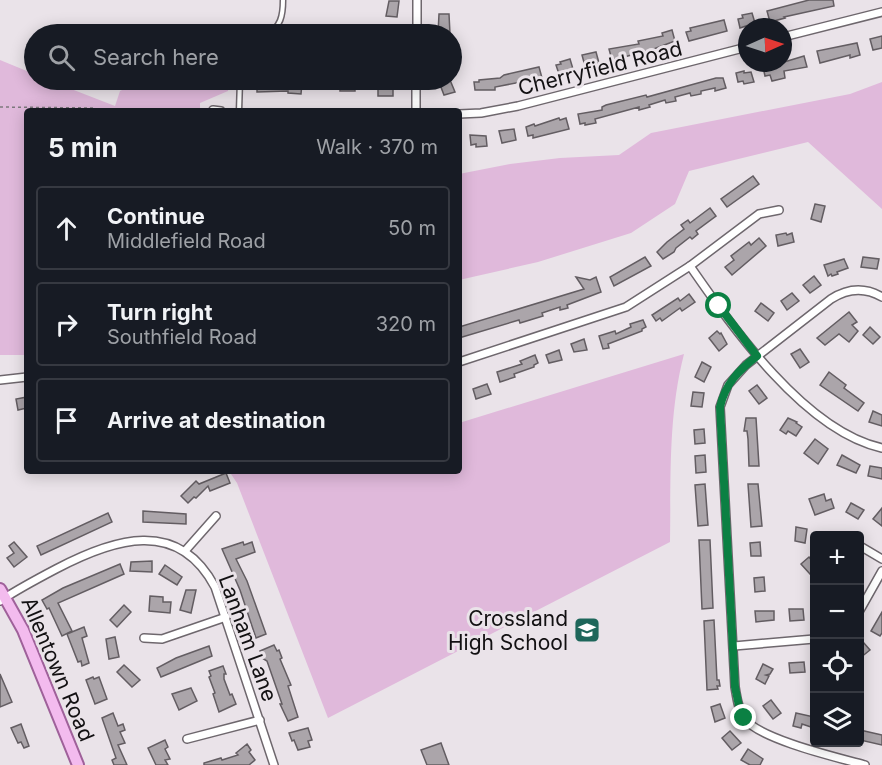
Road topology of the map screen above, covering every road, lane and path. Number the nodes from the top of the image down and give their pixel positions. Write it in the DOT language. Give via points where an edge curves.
graph roads {
  1 [pos="282,0"];
  2 [pos="417,0"];
  3 [pos="882,12"];
  4 [pos="279,24"];
  5 [pos="417,24"];
  6 [pos="792,36"];
  7 [pos="738,49"];
  8 [pos="240,90"];
  9 [pos="416,90"];
  10 [pos="0,106"];
  11 [pos="93,108"];
  12 [pos="239,108"];
  13 [pos="416,108"];
  14 [pos="462,114"];
  15 [pos="778,210"];
  16 [pos="690,266"];
  17 [pos="882,297"];
  18 [pos="757,356"];
  19 [pos="462,361"];
  20 [pos="24,377"];
  21 [pos="0,380"];
  22 [pos="882,448"];
  23 [pos="216,516"];
  24 [pos="864,548"];
  25 [pos="185,551"];
  26 [pos="882,559"];
  27 [pos="882,571"];
  28 [pos="2,596"];
  29 [pos="864,603"];
  30 [pos="226,617"];
  31 [pos="144,638"];
  32 [pos="810,639"];
  33 [pos="734,646"];
  34 [pos="260,720"];
  35 [pos="187,739"];
  36 [pos="848,763"];
  37 [pos="78,765"];
  38 [pos="274,765"];
  39 [pos="865,765"];
  1 -- 4 [label="lane"];
  2 -- 5 [label="street"];
  3 -- 6 [label="street"];
  7 -- 14 [label="street, Cherryfield Road" via="518,106"];
  8 -- 12 [label="lane"];
  9 -- 13 [label="street"];
  10 -- 11 [label="path"];
  15 -- 16 [label="street" via="759,214"];
  16 -- 18 [label="street"];
  16 -- 19 [label="street" via="620,310"];
  17 -- 18 [label="street" via="865,290 837,295"];
  18 -- 22 [label="street" via="812,410 847,434"];
  18 -- 33 [label="street" via="732,380 720,407"];
  20 -- 21 [label="street"];
  23 -- 25 [label="street"];
  24 -- 26 [label="street"];
  25 -- 28 [label="street, Lanham Lane" via="160,542 128,540 73,560"];
  25 -- 30 [label="street, Lanham Lane" via="208,574"];
  27 -- 29 [label="street"];
  28 -- 37 [label="main road, Allentown Road" via="23,630"];
  30 -- 31 [label="street" via="170,637"];
  30 -- 34 [label="street, Lanham Lane"];
  32 -- 33 [label="street"];
  33 -- 36 [label="street" via="737,698 747,722 764,735"];
  34 -- 35 [label="street"];
  34 -- 38 [label="street, Lanham Lane"];
  36 -- 39 [label="street"];
}
